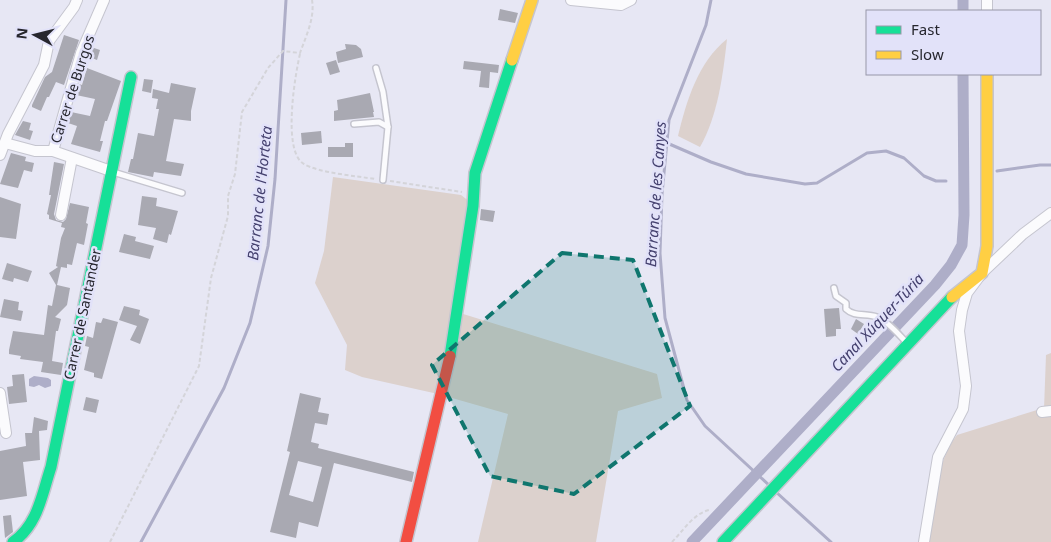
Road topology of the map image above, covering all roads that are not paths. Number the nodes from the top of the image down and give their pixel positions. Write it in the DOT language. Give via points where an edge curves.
graph roads {
  1 [pos="77,0"];
  2 [pos="104,0"];
  3 [pos="532,0"];
  4 [pos="571,0"];
  5 [pos="631,0"];
  6 [pos="376,68"];
  7 [pos="987,75"];
  8 [pos="131,77"];
  9 [pos="354,124"];
  10 [pos="388,127"];
  11 [pos="5,143"];
  12 [pos="53,151"];
  13 [pos="0,155"];
  14 [pos="72,158"];
  15 [pos="111,171"];
  16 [pos="383,180"];
  17 [pos="182,193"];
  18 [pos="1051,212"];
  19 [pos="61,215"];
  20 [pos="982,273"];
  21 [pos="834,288"];
  22 [pos="904,340"];
  23 [pos="0,393"];
  24 [pos="6,433"];
  25 [pos="13,542"];
  26 [pos="406,542"];
  27 [pos="723,542"];
  28 [pos="924,542"];
  1 -- 11 [label="street" via="49,41 44,65"];
  2 -- 12 [label="street, Carrer de Burgos" via="81,53"];
  3 -- 26 [label="street" via="475,173 449,365"];
  4 -- 5 [label="street" via="621,5"];
  6 -- 10 [label="lane"];
  7 -- 20 [label="street" via="987,246"];
  8 -- 15 [label="street, Carrer de Santander"];
  9 -- 10 [label="lane" via="379,122"];
  10 -- 16 [label="lane"];
  11 -- 12 [label="street, Carrer de Burgos" via="36,151"];
  11 -- 13 [label="street"];
  12 -- 14 [label="street, Carrer de Burgos"];
  14 -- 15 [label="street, Carrer de Burgos"];
  14 -- 19 [label="street, Carrer de Burgos"];
  15 -- 17 [label="lane"];
  15 -- 25 [label="street, Carrer de Santander" via="51,467 31,524"];
  18 -- 20 [label="street"];
  20 -- 22 [label="street"];
  20 -- 28 [label="street" via="968,293 962,310 959,331 966,386 963,409 938,458"];
  21 -- 22 [label="lane" via="836,296 846,303 846,310 850,313 876,316"];
  22 -- 27 [label="street"];
  23 -- 24 [label="street"];
}
